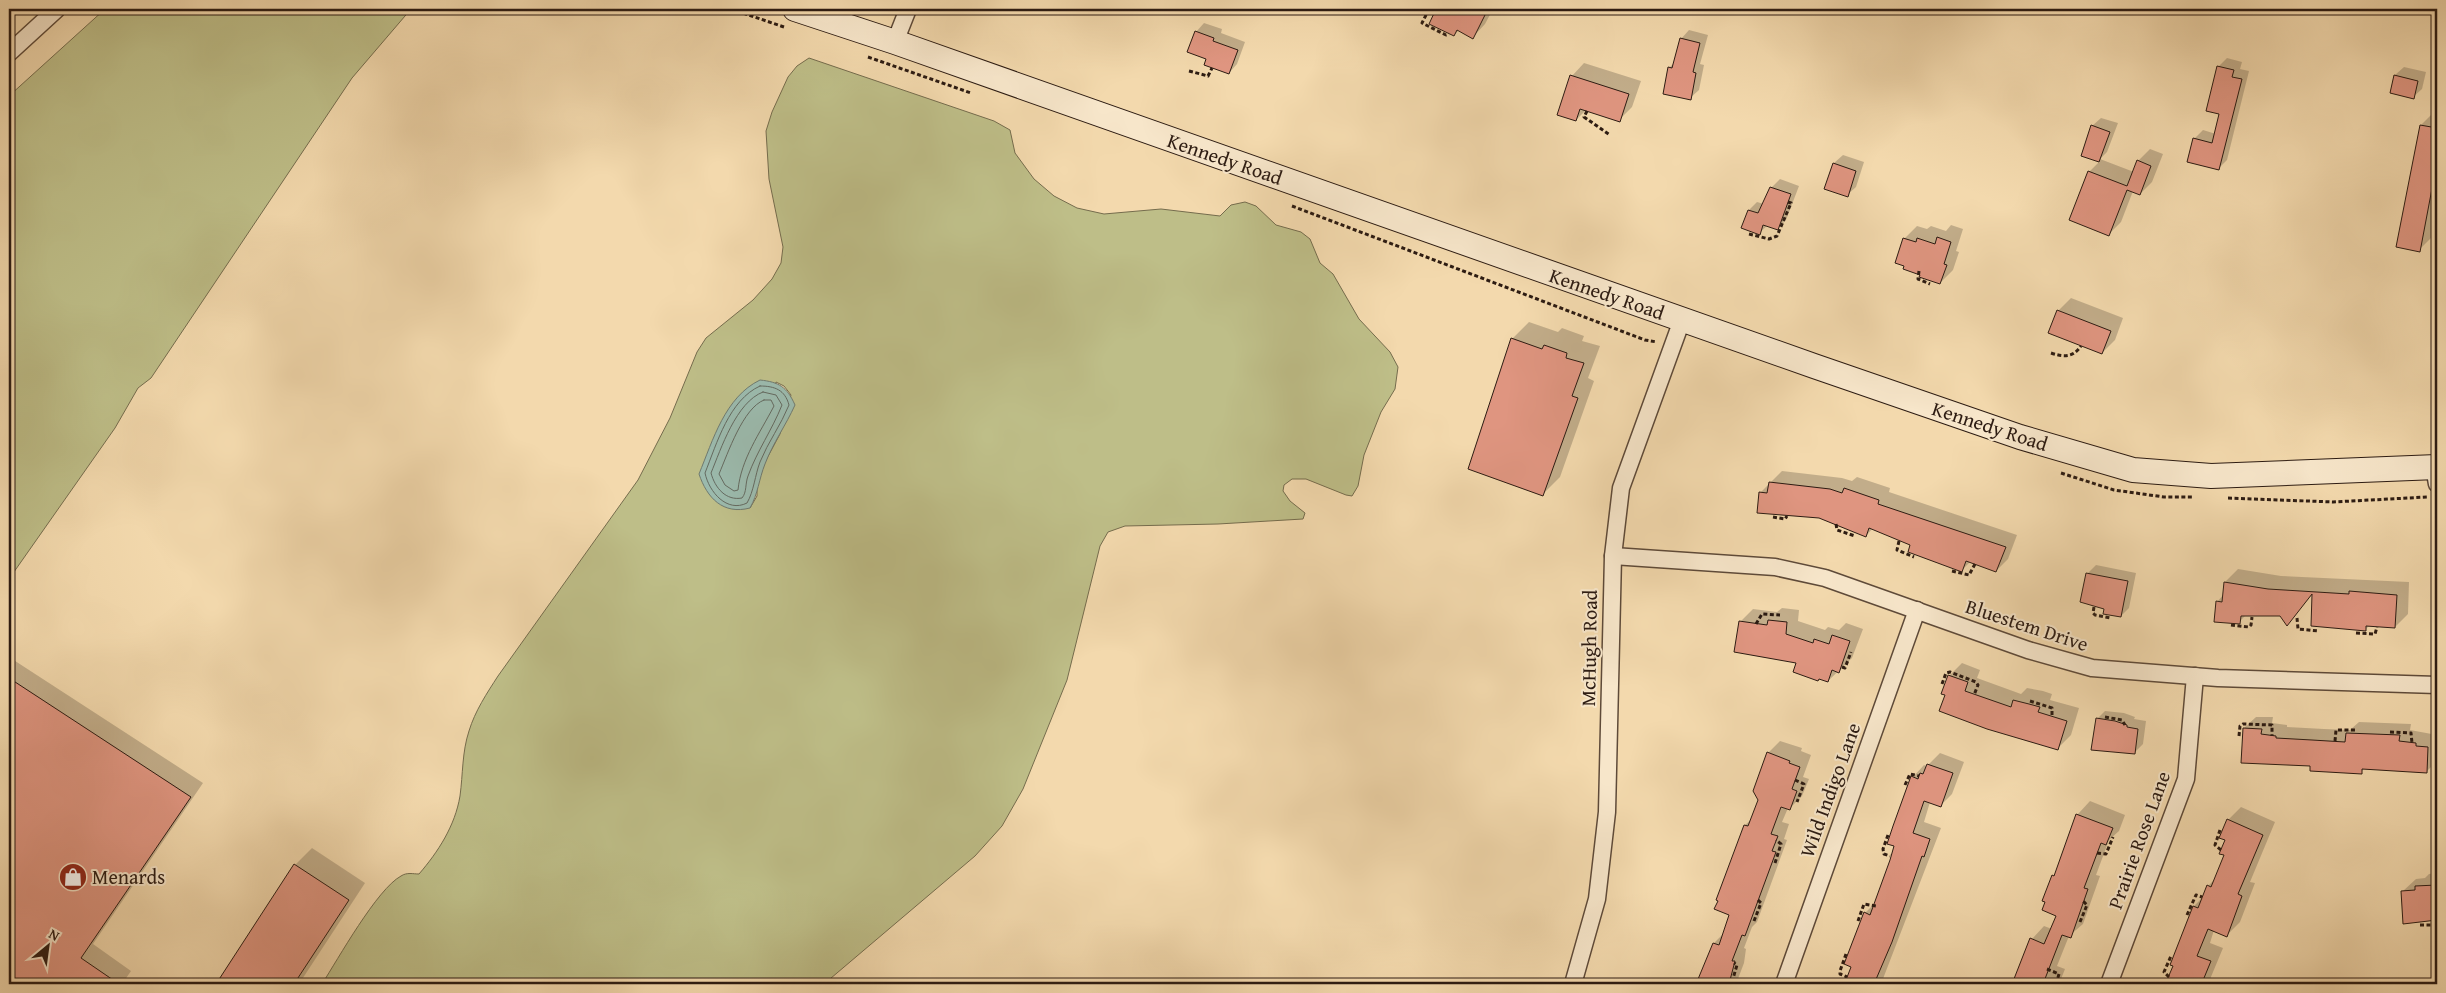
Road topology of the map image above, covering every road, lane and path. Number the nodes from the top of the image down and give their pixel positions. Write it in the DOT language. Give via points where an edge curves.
graph roads {
  1 [pos="57,9"];
  2 [pos="731,9"];
  3 [pos="908,9"];
  4 [pos="1429,9"];
  5 [pos="793,19"];
  6 [pos="1449,34"];
  7 [pos="896,42"];
  8 [pos="9,53"];
  9 [pos="863,55"];
  10 [pos="1212,68"];
  11 [pos="1189,71"];
  12 [pos="972,93"];
  13 [pos="1587,111"];
  14 [pos="1610,135"];
  15 [pos="1788,202"];
  16 [pos="1287,204"];
  17 [pos="1749,234"];
  18 [pos="1919,271"];
  19 [pos="1930,284"];
  20 [pos="1682,320"];
  21 [pos="1645,340"];
  22 [pos="2081,346"];
  23 [pos="2051,353"];
  24 [pos="2436,472"];
  25 [pos="1787,516"];
  26 [pos="1773,517"];
  27 [pos="1836,524"];
  28 [pos="1855,536"];
  29 [pos="1899,541"];
  30 [pos="1612,556"];
  31 [pos="1914,558"];
  32 [pos="1975,564"];
  33 [pos="1952,571"];
  34 [pos="2094,607"];
  35 [pos="1917,610"];
  36 [pos="1780,615"];
  37 [pos="2252,617"];
  38 [pos="2111,618"];
  39 [pos="2298,618"];
  40 [pos="1756,624"];
  41 [pos="2231,625"];
  42 [pos="2377,627"];
  43 [pos="2319,631"];
  44 [pos="2356,633"];
  45 [pos="1851,652"];
  46 [pos="1842,667"];
  47 [pos="2194,676"];
  48 [pos="1942,684"];
  49 [pos="2437,685"];
  50 [pos="1974,696"];
  51 [pos="2030,701"];
  52 [pos="2052,717"];
  53 [pos="2105,717"];
  54 [pos="2125,725"];
  55 [pos="2354,730"];
  56 [pos="2390,732"];
  57 [pos="2239,736"];
  58 [pos="2272,736"];
  59 [pos="2335,741"];
  60 [pos="2412,743"];
  61 [pos="1919,776"];
  62 [pos="1795,780"];
  63 [pos="1905,785"];
  64 [pos="1797,802"];
  65 [pos="2220,830"];
  66 [pos="1888,835"];
  67 [pos="2113,837"];
  68 [pos="1776,840"];
  69 [pos="2221,850"];
  70 [pos="2097,852"];
  71 [pos="1890,856"];
  72 [pos="1775,863"];
  73 [pos="2202,897"];
  74 [pos="1756,899"];
  75 [pos="2083,901"];
  76 [pos="1876,906"];
  77 [pos="2187,915"];
  78 [pos="1754,921"];
  79 [pos="1858,921"];
  80 [pos="2080,922"];
  81 [pos="2437,924"];
  82 [pos="2420,925"];
  83 [pos="1846,954"];
  84 [pos="2170,956"];
  85 [pos="1734,963"];
  86 [pos="2048,968"];
  87 [pos="2169,976"];
  88 [pos="1847,977"];
  89 [pos="1732,982"];
  90 [pos="1573,984"];
  91 [pos="1784,984"];
  92 [pos="2056,984"];
  93 [pos="2109,984"];
  1 -- 8 [label="street"];
  2 -- 5 [label="path"];
  3 -- 7 [label="street"];
  4 -- 6 [label="path" via="1422,22"];
  5 -- 7 [label="main road, Kennedy Road"];
  7 -- 20 [label="main road, Kennedy Road"];
  9 -- 12 [label="path"];
  10 -- 11 [label="path" via="1208,76"];
  13 -- 14 [label="path" via="1584,117"];
  15 -- 17 [label="path" via="1791,203 1777,236 1769,239"];
  16 -- 21 [label="path"];
  18 -- 19 [label="path" via="1918,279"];
  20 -- 24 [label="main road, Kennedy Road" via="2020,437 2133,470 2211,476"];
  20 -- 30 [label="street, McHugh Road" via="1621,488"];
  22 -- 23 [label="path" via="2072,355"];
  25 -- 26 [label="path" via="1785,519"];
  27 -- 28 [label="path" via="1837,530"];
  29 -- 31 [label="path" via="1897,550"];
  30 -- 35 [label="street, Bluestem Drive" via="1774,568 1824,578"];
  30 -- 90 [label="street, McHugh Road" via="1607,812 1597,899"];
  32 -- 33 [label="path" via="1969,575"];
  34 -- 38 [label="path" via="2095,615"];
  35 -- 47 [label="street, Bluestem Drive" via="2070,663 2103,669"];
  35 -- 91 [label="street, Wild Indigo Lane"];
  36 -- 40 [label="path" via="1762,614"];
  37 -- 41 [label="path" via="2249,627"];
  39 -- 43 [label="path" via="2298,629"];
  42 -- 44 [label="path" via="2375,634"];
  45 -- 46 [label="path"];
  47 -- 49 [label="street, Bluestem Drive"];
  47 -- 93 [label="street, Prairie Rose Lane" via="2186,779"];
  48 -- 50 [label="path" via="1948,672 1958,675 1978,683"];
  51 -- 52 [label="path" via="2052,708"];
  53 -- 54 [label="path" via="2122,720"];
  55 -- 59 [label="path" via="2336,730"];
  56 -- 60 [label="path" via="2411,734"];
  57 -- 58 [label="path" via="2243,724 2272,725"];
  61 -- 63 [label="path" via="1910,774"];
  62 -- 64 [label="path" via="1804,784"];
  65 -- 69 [label="path" via="2215,845"];
  66 -- 71 [label="path" via="1883,849 1884,854"];
  67 -- 70 [label="path" via="2106,854"];
  68 -- 72 [label="path" via="1781,844"];
  73 -- 77 [label="path" via="2196,895"];
  74 -- 78 [label="path" via="1761,903"];
  75 -- 80 [label="path" via="2087,905"];
  76 -- 79 [label="path" via="1864,904"];
  81 -- 82 [label="path"];
  83 -- 88 [label="path" via="1840,974"];
  84 -- 87 [label="path" via="2164,972"];
  85 -- 89 [label="path" via="1738,966"];
  86 -- 92 [label="path" via="2059,974"];
}
